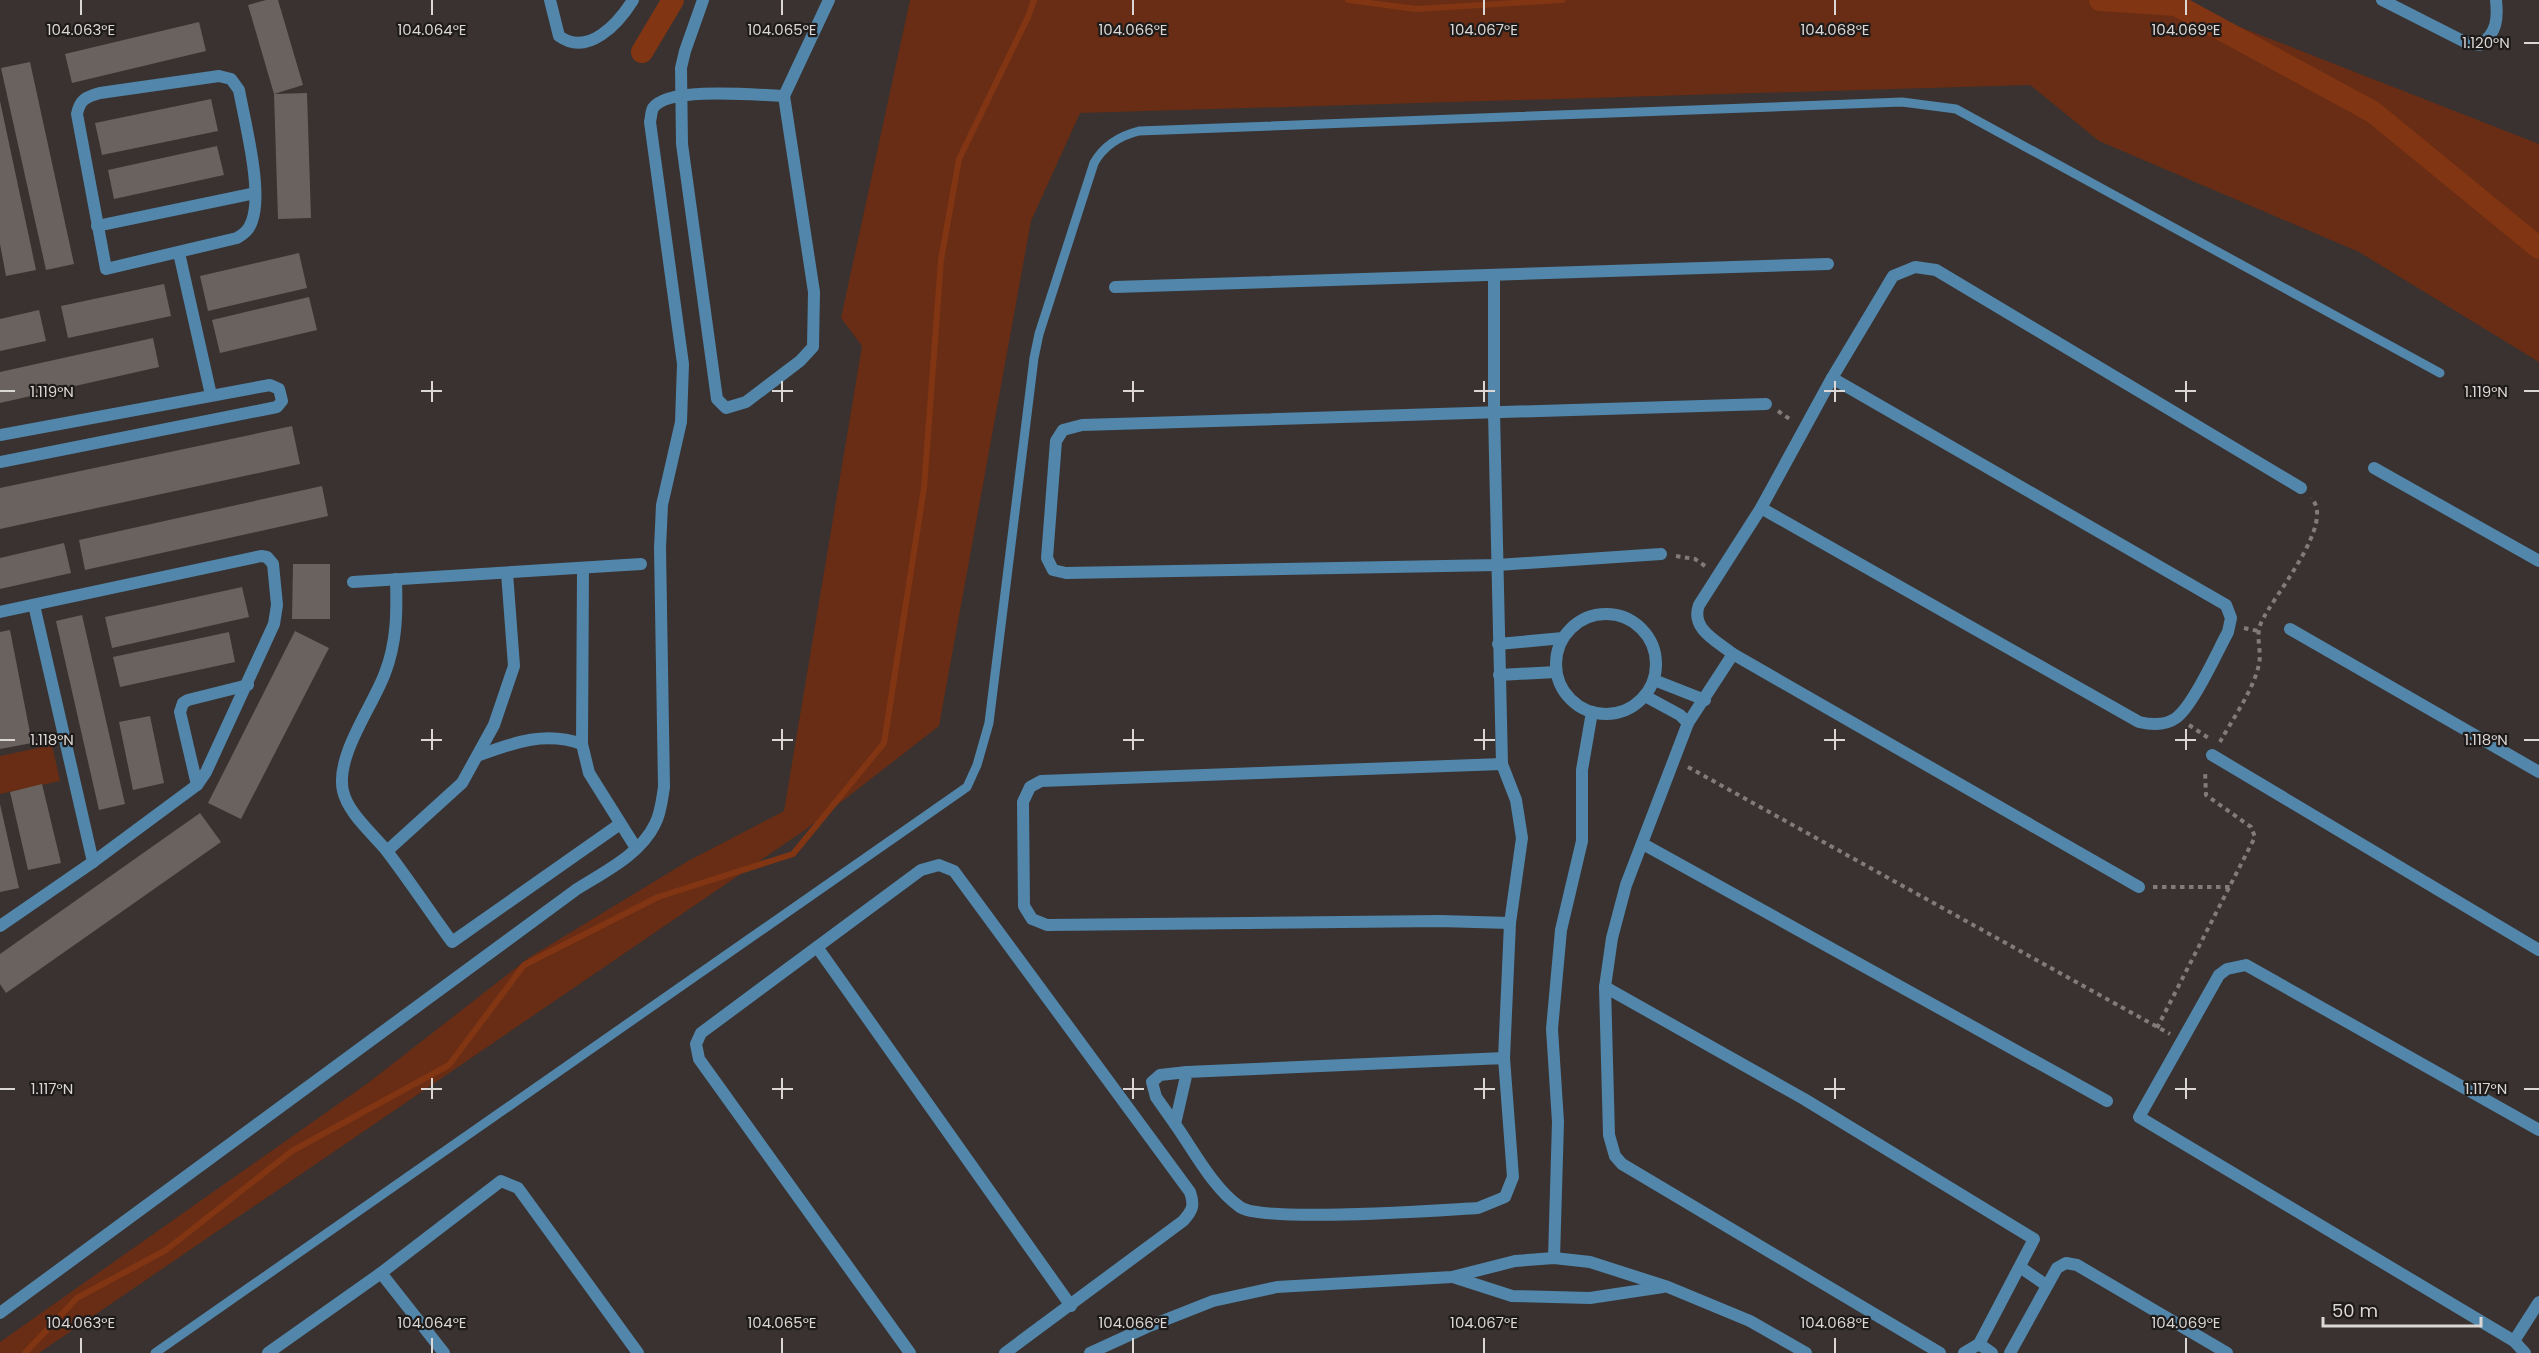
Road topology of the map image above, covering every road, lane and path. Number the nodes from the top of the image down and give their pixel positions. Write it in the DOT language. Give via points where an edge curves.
graph roads {
  1 [pos="550,0"];
  2 [pos="633,0"];
  3 [pos="703,0"];
  4 [pos="829,0"];
  5 [pos="2382,0"];
  6 [pos="2496,0"];
  7 [pos="2398,4"];
  8 [pos="684,95"];
  9 [pos="784,96"];
  10 [pos="255,193"];
  11 [pos="97,226"];
  12 [pos="179,253"];
  13 [pos="1828,264"];
  14 [pos="1494,275"];
  15 [pos="1115,287"];
  16 [pos="2440,373"];
  17 [pos="1832,378"];
  18 [pos="211,395"];
  19 [pos="1766,404"];
  20 [pos="1494,412"];
  21 [pos="1805,428"];
  22 [pos="0,435"];
  23 [pos="0,462"];
  24 [pos="2374,468"];
  25 [pos="2301,488"];
  26 [pos="1761,508"];
  27 [pos="1661,554"];
  28 [pos="2539,561"];
  29 [pos="641,564"];
  30 [pos="1498,565"];
  31 [pos="583,568"];
  32 [pos="507,573"];
  33 [pos="1717,575"];
  34 [pos="396,579"];
  35 [pos="353,582"];
  36 [pos="34,605"];
  37 [pos="0,612"];
  38 [pos="2290,629"];
  39 [pos="1563,638"];
  40 [pos="1498,644"];
  41 [pos="1733,654"];
  42 [pos="1556,672"];
  43 [pos="1500,675"];
  44 [pos="1654,680"];
  45 [pos="248,685"];
  46 [pos="1646,696"];
  47 [pos="1705,700"];
  48 [pos="1592,712"];
  49 [pos="2177,718"];
  50 [pos="1688,723"];
  51 [pos="582,744"];
  52 [pos="2215,750"];
  53 [pos="480,755"];
  54 [pos="1674,759"];
  55 [pos="1502,764"];
  56 [pos="2539,772"];
  57 [pos="196,785"];
  58 [pos="620,824"];
  59 [pos="1643,844"];
  60 [pos="636,848"];
  61 [pos="387,851"];
  62 [pos="93,862"];
  63 [pos="2139,887"];
  64 [pos="2230,887"];
  65 [pos="1510,923"];
  66 [pos="0,926"];
  67 [pos="817,947"];
  68 [pos="2539,950"];
  69 [pos="1605,987"];
  70 [pos="2181,1039"];
  71 [pos="1504,1058"];
  72 [pos="1186,1072"];
  73 [pos="2108,1101"];
  74 [pos="1175,1124"];
  75 [pos="2539,1130"];
  76 [pos="1554,1258"];
  77 [pos="2020,1267"];
  78 [pos="381,1273"];
  79 [pos="1452,1277"];
  80 [pos="2046,1286"];
  81 [pos="1668,1287"];
  82 [pos="2539,1302"];
  83 [pos="1071,1306"];
  84 [pos="0,1313"];
  85 [pos="2514,1341"];
  86 [pos="1979,1344"];
  87 [pos="155,1353"];
  88 [pos="268,1353"];
  89 [pos="444,1353"];
  90 [pos="638,1353"];
  91 [pos="910,1353"];
  92 [pos="1005,1353"];
  93 [pos="1090,1353"];
  94 [pos="1806,1353"];
  95 [pos="1940,1353"];
  96 [pos="1964,1353"];
  97 [pos="1992,1353"];
  98 [pos="2010,1353"];
  99 [pos="2227,1353"];
  100 [pos="2525,1353"];
  1 -- 2 [label="street" via="559,36 569,43 583,44 621,19"];
  3 -- 8 [label="street" via="681,68"];
  4 -- 9 [label="street"];
  5 -- 7 [label="street"];
  6 -- 7 [label="street" via="2496,27 2480,45 2465,42"];
  8 -- 9 [label="street"];
  8 -- 9 [label="street" via="682,144 717,399 726,408 746,402 800,362 813,347 814,292"];
  8 -- 60 [label="street" via="663,100 653,109 651,122 684,364 684,393 662,505 664,787 656,823"];
  10 -- 11 [label="street"];
  10 -- 11 [label="street" via="239,90 231,79 219,76 100,93 86,97 77,114"];
  10 -- 12 [label="street" via="253,219 243,234"];
  11 -- 12 [label="street" via="106,269"];
  12 -- 18 [label="street"];
  13 -- 14 [label="street"];
  14 -- 15 [label="street"];
  14 -- 20 [label="street"];
  16 -- 87 [label="lane" via="1956,110 1902,102 1139,131 1126,135 1110,143 1094,164 1039,334 989,723 967,787"];
  17 -- 21 [label="street"];
  17 -- 25 [label="street" via="1893,276 1925,267"];
  17 -- 49 [label="street" via="2226,605 2231,618 2228,632 2186,709"];
  18 -- 22 [label="street"];
  18 -- 23 [label="street" via="274,385 282,400 277,407 218,421"];
  19 -- 20 [label="street"];
  19 -- 21 [label="path"];
  20 -- 30 [label="street"];
  20 -- 30 [label="street" via="1068,427 1056,441 1047,558 1053,570 1066,573"];
  21 -- 26 [label="street"];
  24 -- 28 [label="street"];
  26 -- 33 [label="street"];
  26 -- 49 [label="street" via="2139,722 2152,725"];
  27 -- 30 [label="street"];
  27 -- 33 [label="path" via="1695,560"];
  29 -- 31 [label="street"];
  30 -- 40 [label="street"];
  31 -- 32 [label="street"];
  31 -- 51 [label="street"];
  32 -- 34 [label="street"];
  32 -- 53 [label="street" via="514,666"];
  33 -- 41 [label="street" via="1699,605 1697,622"];
  34 -- 35 [label="street"];
  34 -- 61 [label="street" via="397,626 385,672 345,760 342,779 348,803"];
  36 -- 37 [label="street"];
  36 -- 45 [label="street" via="264,556 273,564 276,614"];
  36 -- 62 [label="street"];
  38 -- 56 [label="street"];
  39 -- 40 [label="street"];
  39 -- 42 [label="street"];
  39 -- 44 [label="street" via="1588,617 1620,615 1635,622 1651,641 1657,664"];
  40 -- 43 [label="street"];
  41 -- 47 [label="street"];
  41 -- 63 [label="street"];
  42 -- 43 [label="street"];
  42 -- 48 [label="street" via="1568,697"];
  43 -- 55 [label="street"];
  44 -- 46 [label="street"];
  44 -- 47 [label="street"];
  45 -- 57 [label="street"];
  45 -- 57 [label="street" via="188,700 182,706 180,712"];
  46 -- 48 [label="street" via="1621,712"];
  46 -- 50 [label="street"];
  47 -- 50 [label="street"];
  48 -- 76 [label="street" via="1582,770 1582,841 1561,930 1552,1029 1558,1122"];
  49 -- 52 [label="path"];
  50 -- 54 [label="street"];
  51 -- 53 [label="street" via="538,738"];
  51 -- 58 [label="street" via="590,773"];
  52 -- 68 [label="street"];
  53 -- 61 [label="street" via="462,783"];
  54 -- 59 [label="street"];
  54 -- 70 [label="path"];
  55 -- 65 [label="street" via="1516,800 1522,838"];
  55 -- 65 [label="street" via="1041,781 1030,787 1023,802 1024,906 1032,919 1047,925"];
  57 -- 62 [label="street"];
  58 -- 60 [label="street"];
  58 -- 61 [label="street" via="452,942"];
  59 -- 69 [label="street" via="1617,917"];
  59 -- 73 [label="street"];
  60 -- 84 [label="street"];
  62 -- 66 [label="street"];
  63 -- 64 [label="path"];
  65 -- 71 [label="street"];
  67 -- 83 [label="street"];
  67 -- 83 [label="street" via="921,870 931,866 954,871 1190,1192 1192,1210 1183,1221"];
  67 -- 91 [label="street" via="701,1033 696,1051"];
  69 -- 77 [label="street" via="1804,1099 2034,1239"];
  69 -- 95 [label="street" via="1609,1135 1615,1156 1622,1164"];
  70 -- 75 [label="street" via="2219,975 2246,965"];
  70 -- 85 [label="street" via="2139,1118"];
  71 -- 72 [label="street"];
  71 -- 74 [label="street" via="1513,1177 1505,1197 1487,1207 1284,1215 1249,1212 1218,1185"];
  72 -- 74 [label="street"];
  72 -- 74 [label="street" via="1160,1075 1152,1082 1156,1097"];
  76 -- 79 [label="street" via="1515,1261"];
  76 -- 81 [label="street" via="1590,1262"];
  77 -- 80 [label="street"];
  77 -- 86 [label="street"];
  78 -- 88 [label="street"];
  78 -- 89 [label="street"];
  78 -- 90 [label="street" via="496,1182 505,1182 518,1188"];
  79 -- 81 [label="street" via="1512,1296 1590,1298"];
  79 -- 93 [label="street" via="1277,1287 1213,1301"];
  80 -- 98 [label="street"];
  80 -- 99 [label="street" via="2060,1265 2077,1265"];
  81 -- 94 [label="street" via="1750,1321"];
  82 -- 85 [label="street"];
  83 -- 92 [label="street"];
  85 -- 100 [label="street"];
  86 -- 96 [label="street"];
  86 -- 97 [label="street"];
}
